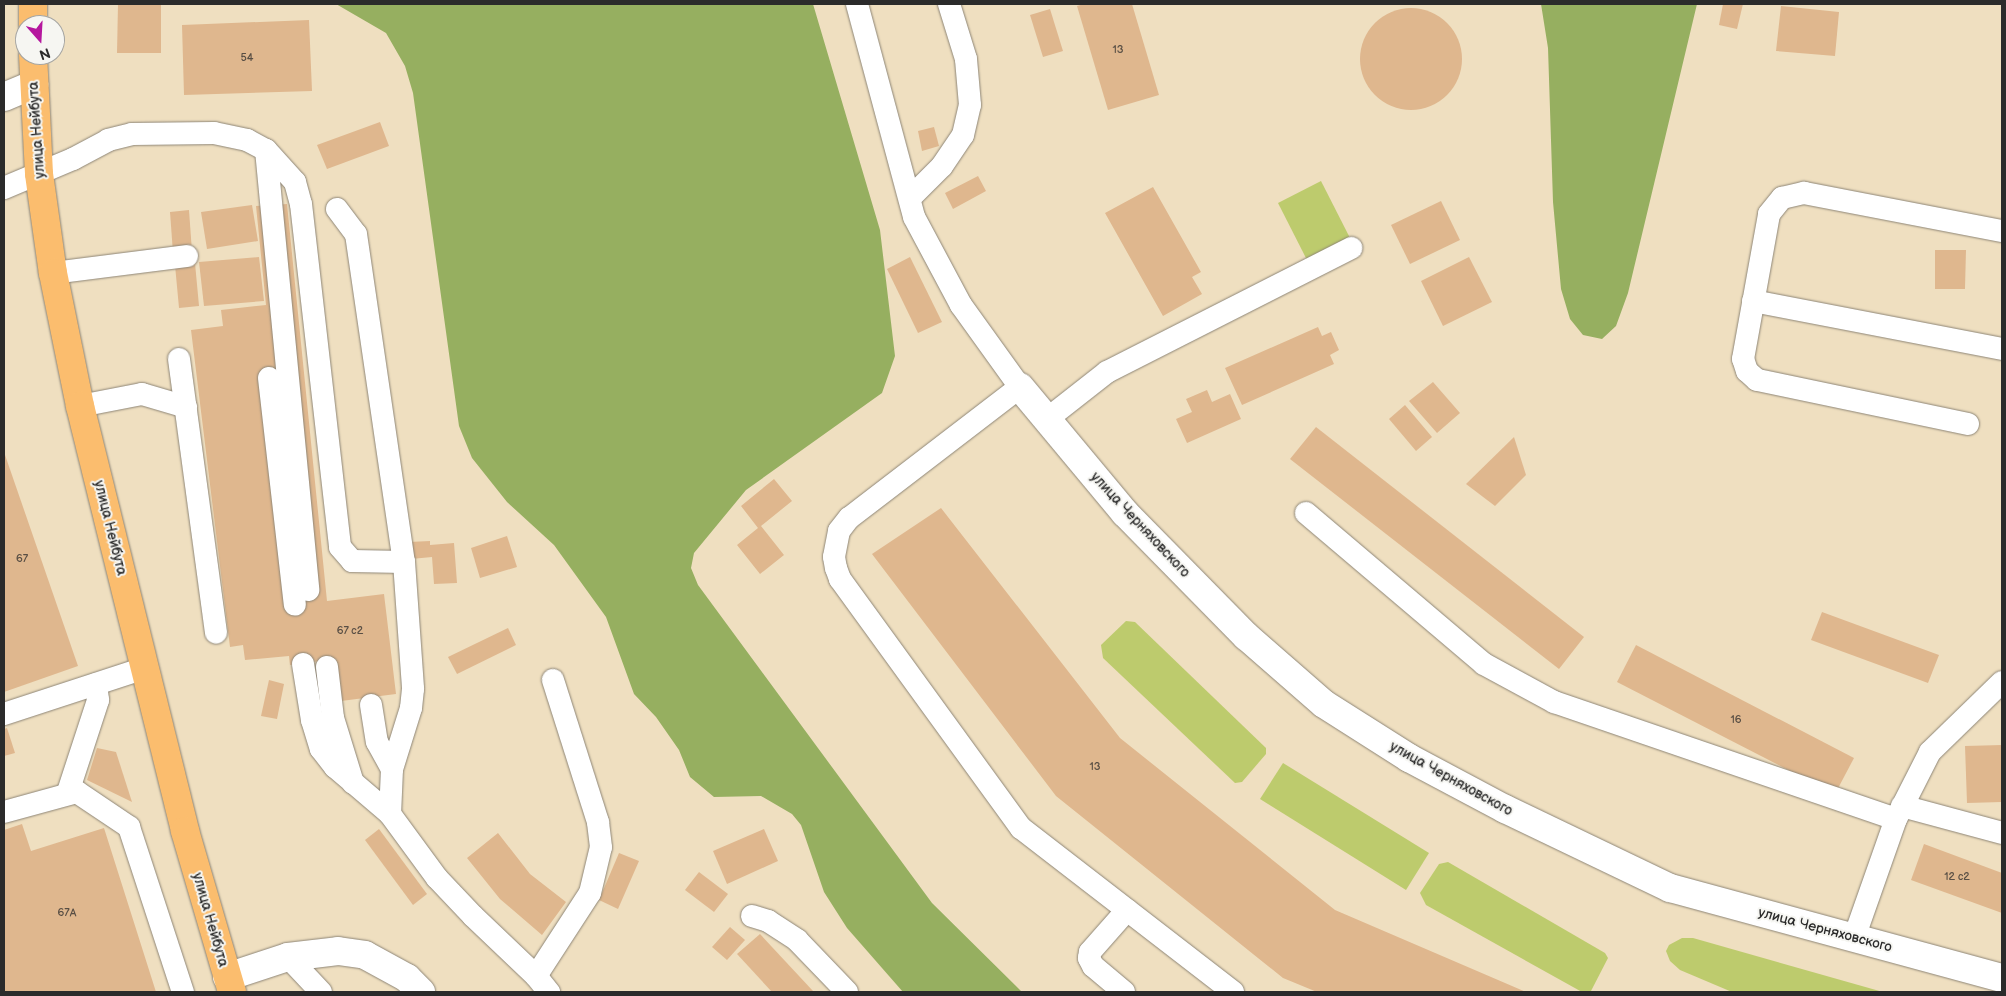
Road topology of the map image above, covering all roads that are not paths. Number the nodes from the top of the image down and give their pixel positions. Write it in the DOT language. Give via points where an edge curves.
graph roads {
  1 [pos="857,4"];
  2 [pos="949,4"];
  3 [pos="34,65"];
  4 [pos="34,84"];
  5 [pos="4,97"];
  6 [pos="266,150"];
  7 [pos="39,174"];
  8 [pos="4,188"];
  9 [pos="910,198"];
  10 [pos="337,209"];
  11 [pos="2002,231"];
  12 [pos="1351,248"];
  13 [pos="186,256"];
  14 [pos="53,273"];
  15 [pos="1753,301"];
  16 [pos="2002,349"];
  17 [pos="179,358"];
  18 [pos="269,378"];
  19 [pos="1020,387"];
  20 [pos="80,406"];
  21 [pos="186,407"];
  22 [pos="1047,419"];
  23 [pos="1968,424"];
  24 [pos="1306,513"];
  25 [pos="404,562"];
  26 [pos="216,633"];
  27 [pos="303,664"];
  28 [pos="327,666"];
  29 [pos="145,668"];
  30 [pos="553,680"];
  31 [pos="96,684"];
  32 [pos="2001,685"];
  33 [pos="371,705"];
  34 [pos="4,714"];
  35 [pos="392,769"];
  36 [pos="353,784"];
  37 [pos="68,792"];
  38 [pos="4,812"];
  39 [pos="1899,812"];
  40 [pos="390,814"];
  41 [pos="2002,833"];
  42 [pos="1127,910"];
  43 [pos="752,916"];
  44 [pos="1854,938"];
  45 [pos="288,957"];
  46 [pos="2002,978"];
  47 [pos="542,984"];
  48 [pos="229,985"];
  49 [pos="1223,989"];
  50 [pos="183,992"];
  51 [pos="320,992"];
  52 [pos="421,992"];
  53 [pos="846,992"];
  54 [pos="1124,992"];
  1 -- 9 [label="lane"];
  2 -- 9 [label="lane" via="966,59 970,105 963,134 942,166"];
  3 -- 4 [label="main road, улица Нейбута"];
  4 -- 5 [label="street"];
  4 -- 7 [label="main road, улица Нейбута"];
  6 -- 7 [label="lane" via="247,140 214,133 132,134 108,140"];
  6 -- 18 [label="lane" via="302,597"];
  6 -- 25 [label="lane" via="295,182 301,204 340,547 352,561"];
  7 -- 8 [label="lane"];
  7 -- 14 [label="main road, улица Нейбута"];
  9 -- 19 [label="lane" via="914,216 961,305"];
  10 -- 25 [label="lane" via="356,234"];
  11 -- 15 [label="lane" via="1804,193 1782,198 1769,214"];
  12 -- 22 [label="lane" via="1107,372"];
  13 -- 14 [label="lane"];
  14 -- 20 [label="main road, улица Нейбута"];
  15 -- 16 [label="lane"];
  15 -- 23 [label="lane" via="1743,359 1747,371 1757,380"];
  17 -- 21 [label="lane"];
  19 -- 22 [label="street, улица Черняховского"];
  19 -- 42 [label="lane" via="849,518 839,531 836,568 840,579 1022,828"];
  20 -- 21 [label="lane" via="142,394"];
  20 -- 29 [label="main road, улица Нейбута"];
  21 -- 26 [label="lane"];
  22 -- 44 [label="street, улица Черняховского" via="1125,513 1246,636 1324,704 1402,754 1505,809 1670,888"];
  24 -- 39 [label="lane" via="1484,664 1554,702"];
  25 -- 35 [label="lane" via="411,708"];
  27 -- 36 [label="lane" via="312,720 321,749"];
  28 -- 36 [label="lane" via="333,718"];
  29 -- 31 [label="lane"];
  29 -- 48 [label="main road, улица Нейбута"];
  30 -- 47 [label="lane" via="598,822 601,847 598,870 587,899"];
  31 -- 34 [label="lane"];
  31 -- 37 [label="lane" via="98,700"];
  32 -- 39 [label="lane" via="1930,752"];
  33 -- 35 [label="lane" via="377,742"];
  35 -- 40 [label="lane"];
  36 -- 40 [label="lane"];
  37 -- 38 [label="lane"];
  37 -- 50 [label="lane" via="88,798 129,827"];
  39 -- 41 [label="lane"];
  39 -- 44 [label="lane"];
  40 -- 47 [label="lane" via="437,878"];
  42 -- 49 [label="lane"];
  42 -- 54 [label="lane" via="1090,952 1089,958 1093,966"];
  43 -- 53 [label="lane" via="768,921 797,940"];
  44 -- 46 [label="street, улица Черняховского"];
  45 -- 48 [label="street"];
  45 -- 51 [label="lane"];
  45 -- 52 [label="street" via="328,951 364,955 407,978"];
}
